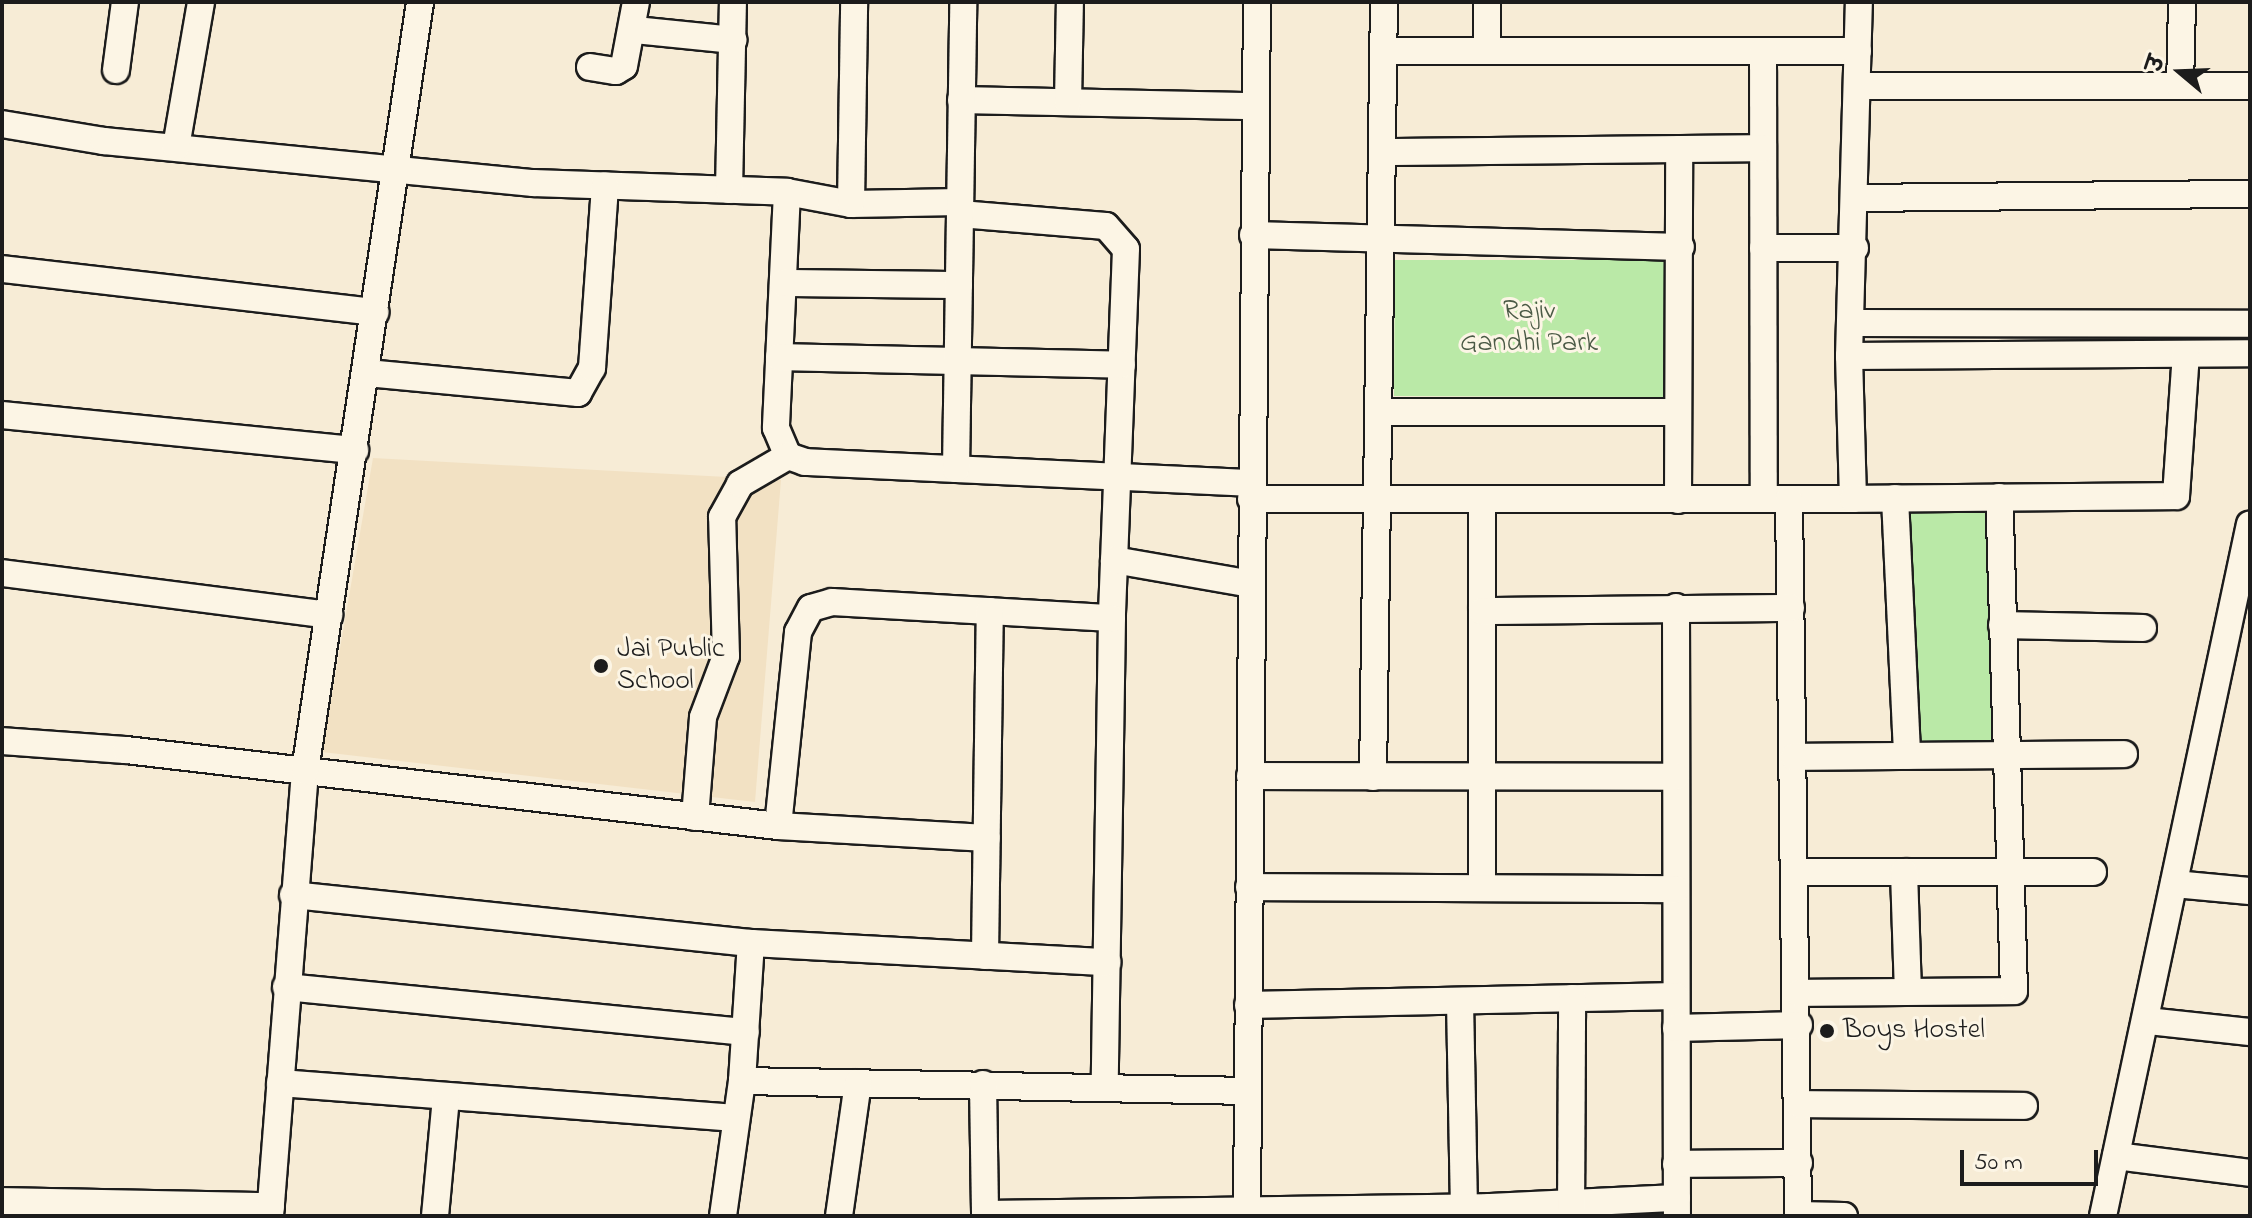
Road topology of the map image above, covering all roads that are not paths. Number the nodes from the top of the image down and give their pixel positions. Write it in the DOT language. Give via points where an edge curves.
graph roads {
  1 [pos="124,2"];
  2 [pos="201,2"];
  3 [pos="420,2"];
  4 [pos="636,2"];
  5 [pos="733,2"];
  6 [pos="854,2"];
  7 [pos="963,2"];
  8 [pos="1070,2"];
  9 [pos="1257,2"];
  10 [pos="1384,2"];
  11 [pos="1487,2"];
  12 [pos="1859,2"];
  13 [pos="2182,2"];
  14 [pos="635,30"];
  15 [pos="733,40"];
  16 [pos="1384,51"];
  17 [pos="1487,51"];
  18 [pos="1763,51"];
  19 [pos="1858,51"];
  20 [pos="590,67"];
  21 [pos="116,70"];
  22 [pos="1857,86"];
  23 [pos="2180,86"];
  24 [pos="2250,86"];
  25 [pos="961,100"];
  26 [pos="1068,102"];
  27 [pos="1255,106"];
  28 [pos="2,124"];
  29 [pos="176,147"];
  30 [pos="1763,148"];
  31 [pos="1679,149"];
  32 [pos="1383,152"];
  33 [pos="394,169"];
  34 [pos="605,185"];
  35 [pos="729,190"];
  36 [pos="787,192"];
  37 [pos="2250,194"];
  38 [pos="1856,198"];
  39 [pos="851,204"];
  40 [pos="960,208"];
  41 [pos="1253,235"];
  42 [pos="1383,243"];
  43 [pos="1681,247"];
  44 [pos="1763,248"];
  45 [pos="1855,248"];
  46 [pos="2,269"];
  47 [pos="783,283"];
  48 [pos="959,285"];
  49 [pos="376,312"];
  50 [pos="1851,323"];
  51 [pos="2250,324"];
  52 [pos="2250,353"];
  53 [pos="2186,354"];
  54 [pos="1849,356"];
  55 [pos="779,357"];
  56 [pos="958,363"];
  57 [pos="1122,365"];
  58 [pos="367,373"];
  59 [pos="1380,412"];
  60 [pos="1678,412"];
  61 [pos="2,415"];
  62 [pos="355,450"];
  63 [pos="788,456"];
  64 [pos="956,469"];
  65 [pos="1119,477"];
  66 [pos="1251,491"];
  67 [pos="1999,497"];
  68 [pos="1895,498"];
  69 [pos="1776,499"];
  70 [pos="1853,499"];
  71 [pos="1379,500"];
  72 [pos="1482,500"];
  73 [pos="1678,500"];
  74 [pos="2250,524"];
  75 [pos="1114,560"];
  76 [pos="2,573"];
  77 [pos="1251,584"];
  78 [pos="1676,607"];
  79 [pos="1791,608"];
  80 [pos="990,611"];
  81 [pos="1482,611"];
  82 [pos="329,615"];
  83 [pos="1112,618"];
  84 [pos="2002,625"];
  85 [pos="2143,628"];
  86 [pos="2,741"];
  87 [pos="2124,754"];
  88 [pos="2005,755"];
  89 [pos="1907,756"];
  90 [pos="1794,757"];
  91 [pos="305,771"];
  92 [pos="1250,776"];
  93 [pos="1373,777"];
  94 [pos="1481,777"];
  95 [pos="1676,777"];
  96 [pos="695,817"];
  97 [pos="778,826"];
  98 [pos="987,838"];
  99 [pos="1796,872"];
  100 [pos="1904,872"];
  101 [pos="2008,872"];
  102 [pos="2093,872"];
  103 [pos="2174,884"];
  104 [pos="1249,887"];
  105 [pos="1482,888"];
  106 [pos="1676,889"];
  107 [pos="2250,891"];
  108 [pos="293,895"];
  109 [pos="751,943"];
  110 [pos="985,956"];
  111 [pos="1107,962"];
  112 [pos="2159,968"];
  113 [pos="286,987"];
  114 [pos="1908,990"];
  115 [pos="1799,993"];
  116 [pos="1676,996"];
  117 [pos="1572,998"];
  118 [pos="1460,1001"];
  119 [pos="1248,1005"];
  120 [pos="2148,1021"];
  121 [pos="1799,1025"];
  122 [pos="1676,1028"];
  123 [pos="746,1032"];
  124 [pos="2250,1032"];
  125 [pos="742,1081"];
  126 [pos="280,1083"];
  127 [pos="858,1083"];
  128 [pos="983,1084"];
  129 [pos="1105,1086"];
  130 [pos="1248,1091"];
  131 [pos="446,1097"];
  132 [pos="1799,1104"];
  133 [pos="2129,1104"];
  134 [pos="2024,1106"];
  135 [pos="736,1118"];
  136 [pos="2116,1156"];
  137 [pos="1799,1163"];
  138 [pos="1676,1164"];
  139 [pos="2250,1173"];
  140 [pos="2,1201"];
  141 [pos="1464,1207"];
  142 [pos="1677,1207"];
  143 [pos="1571,1209"];
  144 [pos="1247,1210"];
  145 [pos="271,1211"];
  146 [pos="1375,1212"];
  147 [pos="1096,1214"];
  148 [pos="985,1215"];
  149 [pos="435,1216"];
  150 [pos="723,1216"];
  151 [pos="839,1216"];
  152 [pos="1798,1216"];
  153 [pos="1844,1216"];
  154 [pos="2103,1216"];
  1 -- 21 [label="street"];
  2 -- 29 [label="street"];
  3 -- 33 [label="street"];
  4 -- 14 [label="street"];
  5 -- 15 [label="street"];
  6 -- 39 [label="street"];
  7 -- 25 [label="street"];
  8 -- 26 [label="street"];
  9 -- 27 [label="street"];
  10 -- 16 [label="street"];
  11 -- 17 [label="street"];
  12 -- 19 [label="street"];
  13 -- 23 [label="street"];
  14 -- 15 [label="street"];
  14 -- 20 [label="street" via="624,66 616,71"];
  15 -- 35 [label="street"];
  16 -- 17 [label="street"];
  16 -- 32 [label="street"];
  17 -- 18 [label="street"];
  18 -- 19 [label="street"];
  18 -- 30 [label="street"];
  19 -- 22 [label="street"];
  22 -- 23 [label="street"];
  22 -- 38 [label="street"];
  23 -- 24 [label="street"];
  25 -- 26 [label="street"];
  25 -- 40 [label="street"];
  26 -- 27 [label="street"];
  27 -- 41 [label="street"];
  28 -- 29 [label="street"];
  29 -- 33 [label="street"];
  30 -- 31 [label="street"];
  30 -- 44 [label="street"];
  31 -- 32 [label="street"];
  31 -- 43 [label="street"];
  32 -- 42 [label="street"];
  33 -- 34 [label="street"];
  33 -- 49 [label="street"];
  34 -- 35 [label="street"];
  34 -- 58 [label="street" via="592,368 578,393"];
  35 -- 36 [label="street"];
  36 -- 39 [label="street"];
  36 -- 47 [label="street"];
  37 -- 38 [label="street"];
  38 -- 45 [label="street"];
  39 -- 40 [label="street"];
  40 -- 48 [label="street"];
  40 -- 57 [label="street" via="1089,223 1118,235 1126,249"];
  41 -- 42 [label="street"];
  41 -- 66 [label="street"];
  42 -- 43 [label="street"];
  42 -- 59 [label="street"];
  43 -- 60 [label="street"];
  44 -- 45 [label="street"];
  44 -- 69 [label="street"];
  45 -- 50 [label="street"];
  46 -- 49 [label="street"];
  47 -- 48 [label="street"];
  47 -- 55 [label="street"];
  48 -- 56 [label="street"];
  49 -- 58 [label="street"];
  50 -- 51 [label="street"];
  50 -- 54 [label="street"];
  52 -- 53 [label="street"];
  53 -- 54 [label="street"];
  53 -- 67 [label="street" via="2176,496"];
  54 -- 70 [label="street"];
  55 -- 56 [label="street"];
  55 -- 63 [label="street" via="776,428"];
  56 -- 57 [label="street"];
  56 -- 64 [label="street"];
  57 -- 65 [label="street"];
  58 -- 62 [label="street"];
  59 -- 60 [label="street"];
  59 -- 71 [label="street"];
  60 -- 73 [label="street"];
  61 -- 62 [label="street"];
  62 -- 82 [label="street"];
  63 -- 64 [label="street" via="805,462"];
  63 -- 96 [label="street" via="740,484 722,517 726,656 703,717"];
  64 -- 65 [label="street"];
  65 -- 66 [label="street"];
  65 -- 75 [label="street"];
  66 -- 71 [label="street"];
  66 -- 77 [label="street"];
  67 -- 68 [label="street"];
  67 -- 84 [label="street"];
  68 -- 70 [label="street"];
  68 -- 89 [label="street"];
  69 -- 70 [label="street"];
  69 -- 73 [label="street"];
  69 -- 79 [label="street"];
  71 -- 72 [label="street"];
  71 -- 93 [label="street"];
  72 -- 73 [label="street"];
  72 -- 81 [label="street"];
  74 -- 103 [label="street"];
  75 -- 77 [label="street"];
  75 -- 83 [label="street"];
  76 -- 82 [label="street"];
  77 -- 92 [label="street"];
  78 -- 79 [label="street"];
  78 -- 81 [label="street"];
  78 -- 95 [label="street"];
  79 -- 90 [label="street"];
  80 -- 83 [label="street"];
  80 -- 97 [label="street" via="832,602 811,608 798,632"];
  80 -- 98 [label="street"];
  81 -- 94 [label="street"];
  82 -- 91 [label="street"];
  83 -- 111 [label="street"];
  84 -- 85 [label="street"];
  84 -- 88 [label="street"];
  86 -- 91 [label="street"];
  87 -- 88 [label="street"];
  88 -- 89 [label="street"];
  88 -- 101 [label="street"];
  89 -- 90 [label="street"];
  90 -- 99 [label="street"];
  91 -- 96 [label="street"];
  91 -- 108 [label="street"];
  92 -- 93 [label="street"];
  92 -- 104 [label="street"];
  93 -- 94 [label="street"];
  94 -- 95 [label="street"];
  94 -- 105 [label="street"];
  95 -- 106 [label="street"];
  96 -- 97 [label="street"];
  97 -- 98 [label="street"];
  98 -- 110 [label="street"];
  99 -- 100 [label="street"];
  99 -- 115 [label="street"];
  100 -- 101 [label="street"];
  100 -- 114 [label="street"];
  101 -- 102 [label="street"];
  101 -- 114 [label="street" via="2014,991"];
  103 -- 107 [label="street"];
  103 -- 112 [label="street"];
  104 -- 105 [label="street"];
  104 -- 119 [label="street"];
  105 -- 106 [label="street"];
  106 -- 116 [label="street"];
  108 -- 109 [label="street"];
  108 -- 113 [label="street"];
  109 -- 110 [label="street"];
  109 -- 123 [label="street"];
  110 -- 111 [label="street"];
  111 -- 129 [label="street"];
  112 -- 120 [label="street"];
  112 -- 133 [label="street"];
  113 -- 123 [label="street"];
  113 -- 126 [label="street"];
  114 -- 115 [label="street"];
  115 -- 121 [label="street"];
  116 -- 117 [label="street"];
  116 -- 122 [label="street"];
  117 -- 118 [label="street"];
  117 -- 143 [label="street"];
  118 -- 119 [label="street"];
  118 -- 141 [label="street"];
  119 -- 130 [label="street"];
  120 -- 124 [label="street"];
  120 -- 133 [label="street"];
  121 -- 122 [label="street"];
  121 -- 132 [label="street"];
  122 -- 138 [label="street"];
  123 -- 125 [label="street"];
  125 -- 127 [label="street"];
  125 -- 135 [label="street"];
  126 -- 131 [label="street"];
  126 -- 145 [label="street"];
  127 -- 128 [label="street"];
  127 -- 151 [label="street"];
  128 -- 129 [label="street"];
  128 -- 148 [label="street"];
  129 -- 130 [label="street"];
  130 -- 144 [label="street"];
  131 -- 135 [label="street"];
  131 -- 149 [label="street"];
  132 -- 134 [label="street"];
  132 -- 137 [label="street"];
  133 -- 136 [label="street"];
  135 -- 150 [label="street"];
  136 -- 139 [label="street"];
  136 -- 154 [label="street"];
  137 -- 138 [label="street"];
  137 -- 152 [label="street"];
  138 -- 142 [label="street"];
  140 -- 145 [label="street"];
  141 -- 143 [label="street"];
  141 -- 146 [label="street"];
  142 -- 143 [label="street"];
  144 -- 146 [label="street"];
  144 -- 147 [label="street"];
  147 -- 148 [label="street"];
  152 -- 153 [label="street"];
}
